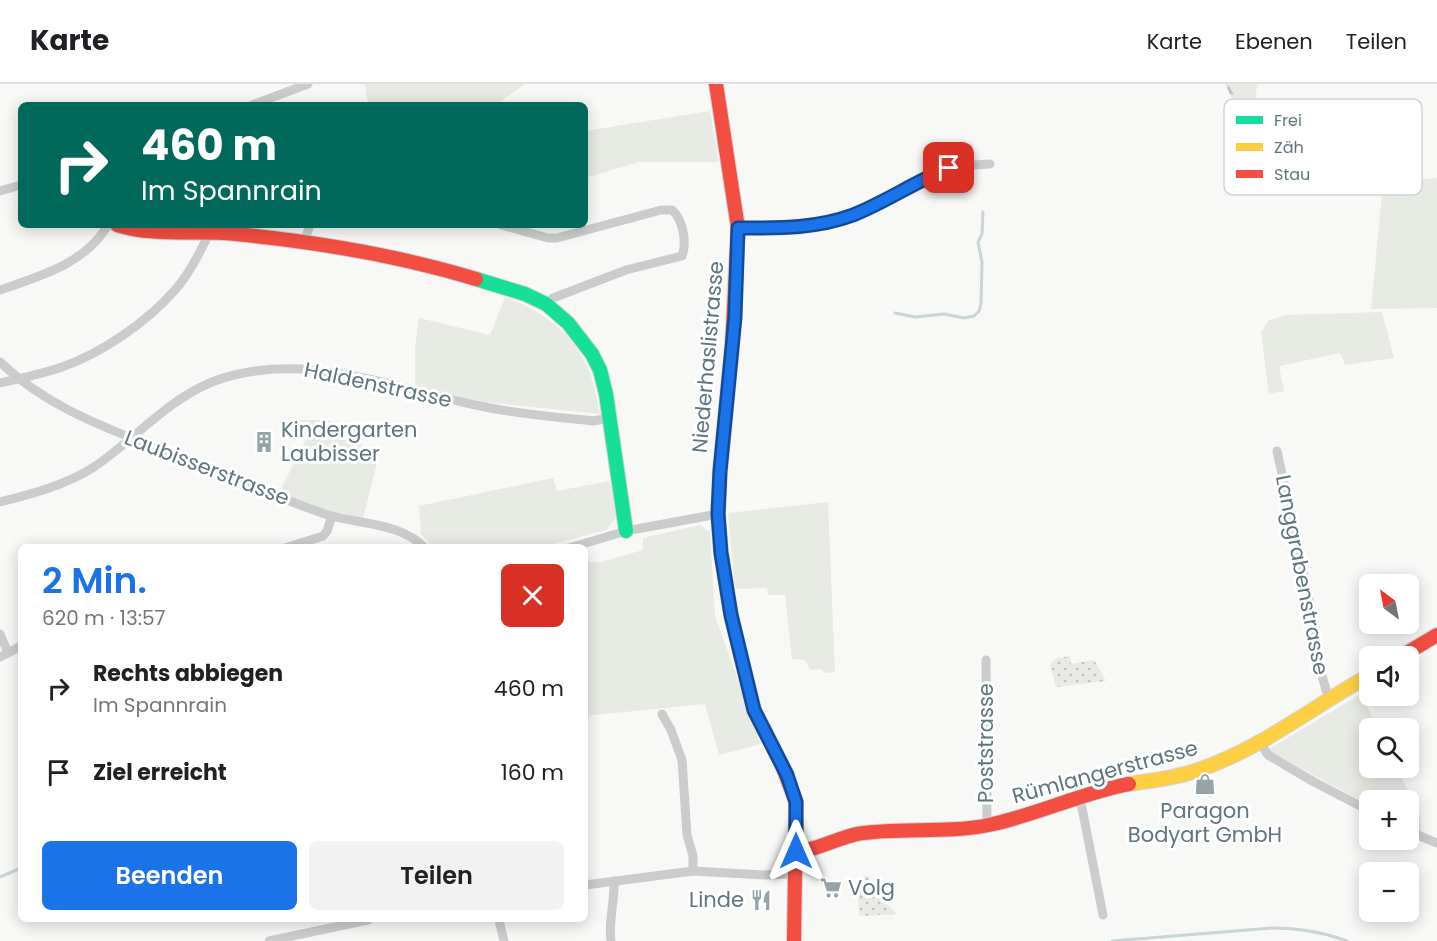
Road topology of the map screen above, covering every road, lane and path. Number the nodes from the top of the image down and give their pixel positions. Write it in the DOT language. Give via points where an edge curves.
graph roads {
  1 [pos="308,84"];
  2 [pos="716,84"];
  3 [pos="260,102"];
  4 [pos="990,164"];
  5 [pos="18,186"];
  6 [pos="0,191"];
  7 [pos="106,228"];
  8 [pos="124,228"];
  9 [pos="309,228"];
  10 [pos="512,228"];
  11 [pos="738,228"];
  12 [pos="210,231"];
  13 [pos="304,242"];
  14 [pos="0,290"];
  15 [pos="546,304"];
  16 [pos="0,362"];
  17 [pos="19,379"];
  18 [pos="0,383"];
  19 [pos="610,418"];
  20 [pos="131,438"];
  21 [pos="1278,452"];
  22 [pos="0,502"];
  23 [pos="718,514"];
  24 [pos="332,516"];
  25 [pos="626,531"];
  26 [pos="298,544"];
  27 [pos="422,544"];
  28 [pos="582,544"];
  29 [pos="0,634"];
  30 [pos="1437,635"];
  31 [pos="1418,646"];
  32 [pos="18,648"];
  33 [pos="4,655"];
  34 [pos="986,660"];
  35 [pos="1359,681"];
  36 [pos="1328,697"];
  37 [pos="662,714"];
  38 [pos="1258,740"];
  39 [pos="1078,797"];
  40 [pos="1359,805"];
  41 [pos="987,825"];
  42 [pos="1419,836"];
  43 [pos="1437,843"];
  44 [pos="796,851"];
  45 [pos="693,871"];
  46 [pos="795,874"];
  47 [pos="614,881"];
  48 [pos="588,885"];
  49 [pos="1103,915"];
  50 [pos="359,922"];
  51 [pos="499,922"];
  52 [pos="269,941"];
  53 [pos="504,941"];
  54 [pos="611,941"];
  55 [pos="794,941"];
  1 -- 3 [label="street"];
  2 -- 11 [label="street, Niederhaslistrasse"];
  4 -- 11 [label="street" via="958,166 940,172 837,220 812,226"];
  5 -- 6 [label="street"];
  7 -- 14 [label="street" via="73,261"];
  8 -- 12 [label="street"];
  9 -- 13 [label="street"];
  10 -- 15 [label="street" via="557,238 661,210 672,210 679,218 685,248 682,256 614,274"];
  11 -- 23 [label="street, Niederhaslistrasse" via="735,317"];
  12 -- 13 [label="street"];
  12 -- 17 [label="street" via="200,255 176,290 147,316 99,350 64,366"];
  13 -- 15 [label="street" via="459,273"];
  15 -- 19 [label="street" via="571,326 597,363"];
  16 -- 17 [label="street, Laubisserstrasse"];
  17 -- 18 [label="street"];
  17 -- 20 [label="street, Laubisserstrasse" via="64,409"];
  19 -- 20 [label="street, Haldenstrasse" via="593,421 482,407 332,372 282,368 242,373 211,383 169,406"];
  19 -- 25 [label="street"];
  20 -- 22 [label="street, Haldenstrasse" via="78,475"];
  20 -- 24 [label="street, Laubisserstrasse"];
  21 -- 36 [label="street, Langgrabenstrasse" via="1316,631 1314,647"];
  23 -- 25 [label="street"];
  23 -- 44 [label="street, Niederhaslistrasse" via="731,615 754,710 787,775 796,802"];
  24 -- 26 [label="street" via="323,536"];
  24 -- 27 [label="street, Laubisserstrasse" via="402,531"];
  25 -- 28 [label="street"];
  29 -- 33 [label="street"];
  30 -- 31 [label="street"];
  32 -- 33 [label="street"];
  34 -- 41 [label="street, Poststrasse"];
  35 -- 36 [label="street, Rümlangerstrasse"];
  36 -- 38 [label="street, Rümlangerstrasse"];
  37 -- 45 [label="street" via="682,760"];
  38 -- 39 [label="street, Rümlangerstrasse" via="1195,771"];
  38 -- 40 [label="street" via="1269,755"];
  39 -- 41 [label="street, Rümlangerstrasse"];
  39 -- 49 [label="street"];
  41 -- 44 [label="street, Rümlangerstrasse" via="858,834"];
  42 -- 43 [label="street"];
  44 -- 46 [label="street, Niederhaslistrasse"];
  45 -- 46 [label="street"];
  45 -- 47 [label="street"];
  46 -- 55 [label="street, Niederhaslistrasse"];
  47 -- 48 [label="street"];
  47 -- 54 [label="street"];
  50 -- 52 [label="street"];
  51 -- 53 [label="street"];
}
